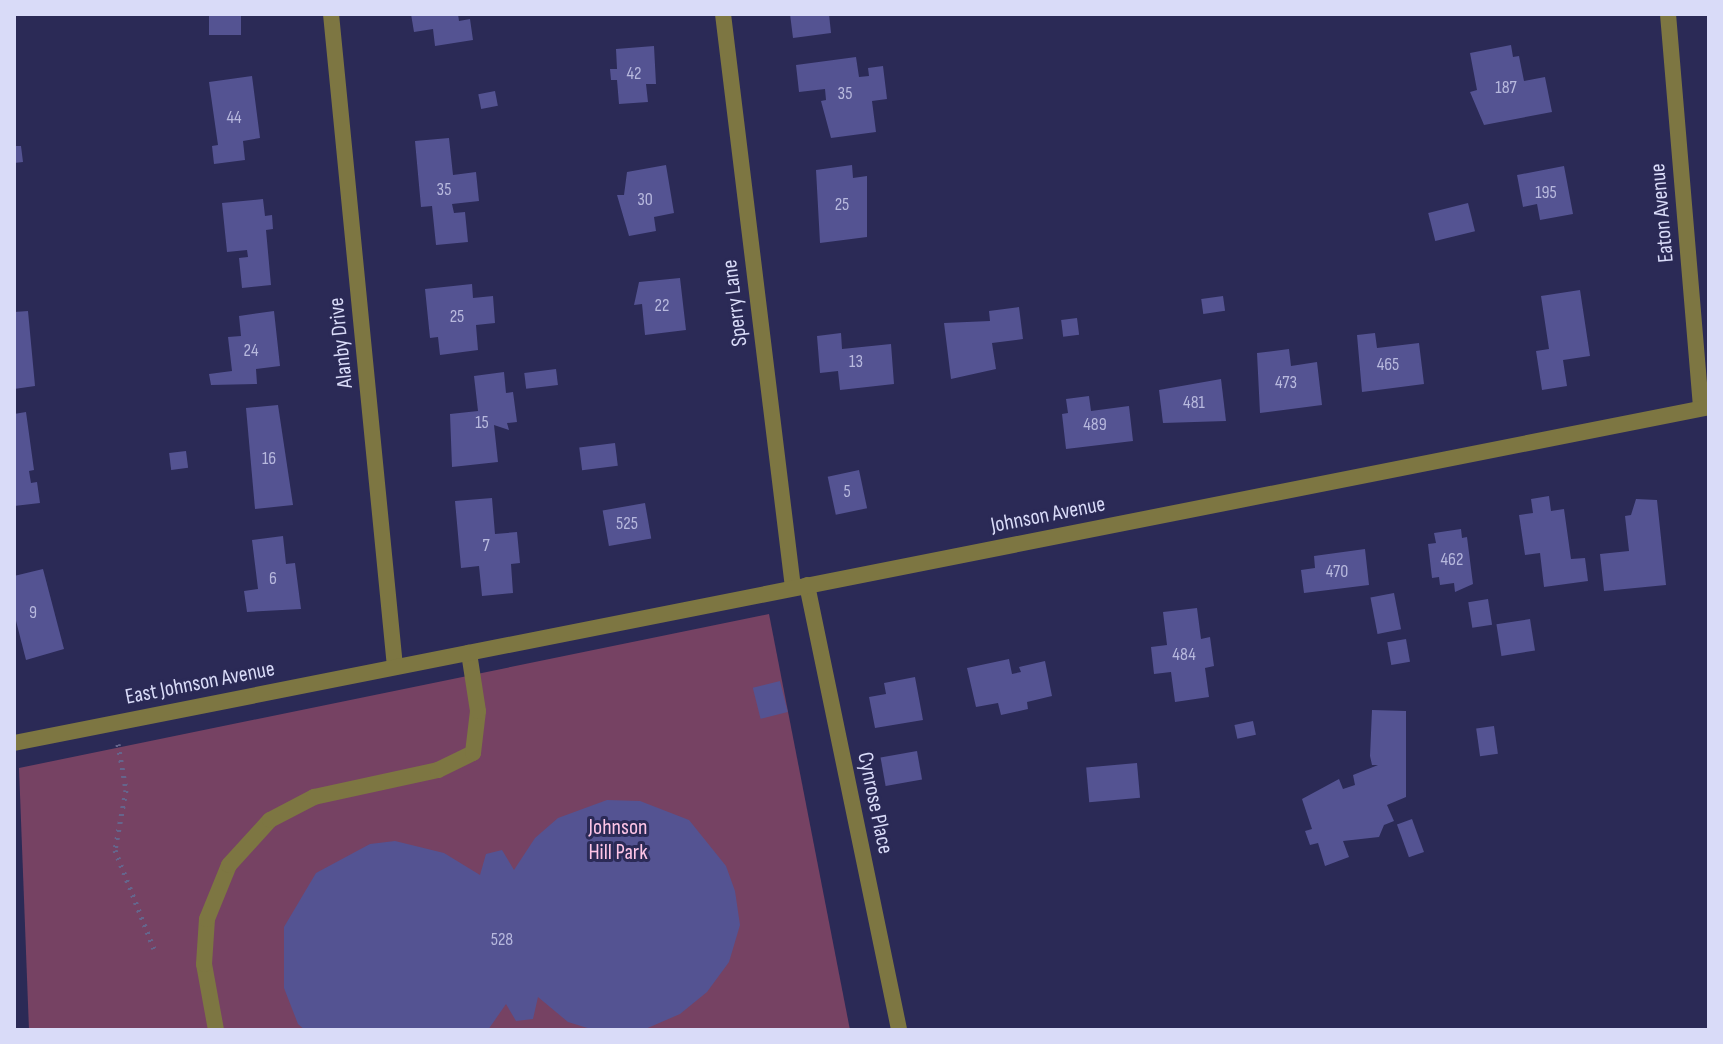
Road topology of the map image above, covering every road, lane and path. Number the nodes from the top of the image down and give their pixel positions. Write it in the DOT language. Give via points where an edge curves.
graph roads {
  1 [pos="331,14"];
  2 [pos="723,14"];
  3 [pos="1668,14"];
  4 [pos="1705,407"];
  5 [pos="800,586"];
  6 [pos="469,653"];
  7 [pos="395,667"];
  8 [pos="114,723"];
  9 [pos="14,743"];
  10 [pos="154,949"];
  11 [pos="216,1030"];
  12 [pos="899,1030"];
  1 -- 7 [label="street, Alanby Drive"];
  2 -- 5 [label="street, Sperry Lane"];
  3 -- 4 [label="street, Eaton Avenue"];
  4 -- 5 [label="street, Johnson Avenue"];
  5 -- 6 [label="street, Johnson Avenue"];
  5 -- 12 [label="street, Cynrose Place"];
  6 -- 7 [label="street, Johnson Avenue"];
  6 -- 11 [label="street" via="478,711 473,753 438,770 314,797 270,820 229,865 207,919 205,949"];
  7 -- 8 [label="street, East Johnson Avenue"];
  8 -- 9 [label="street, East Johnson Avenue"];
  8 -- 10 [label="path" via="126,790 115,850"];
}
